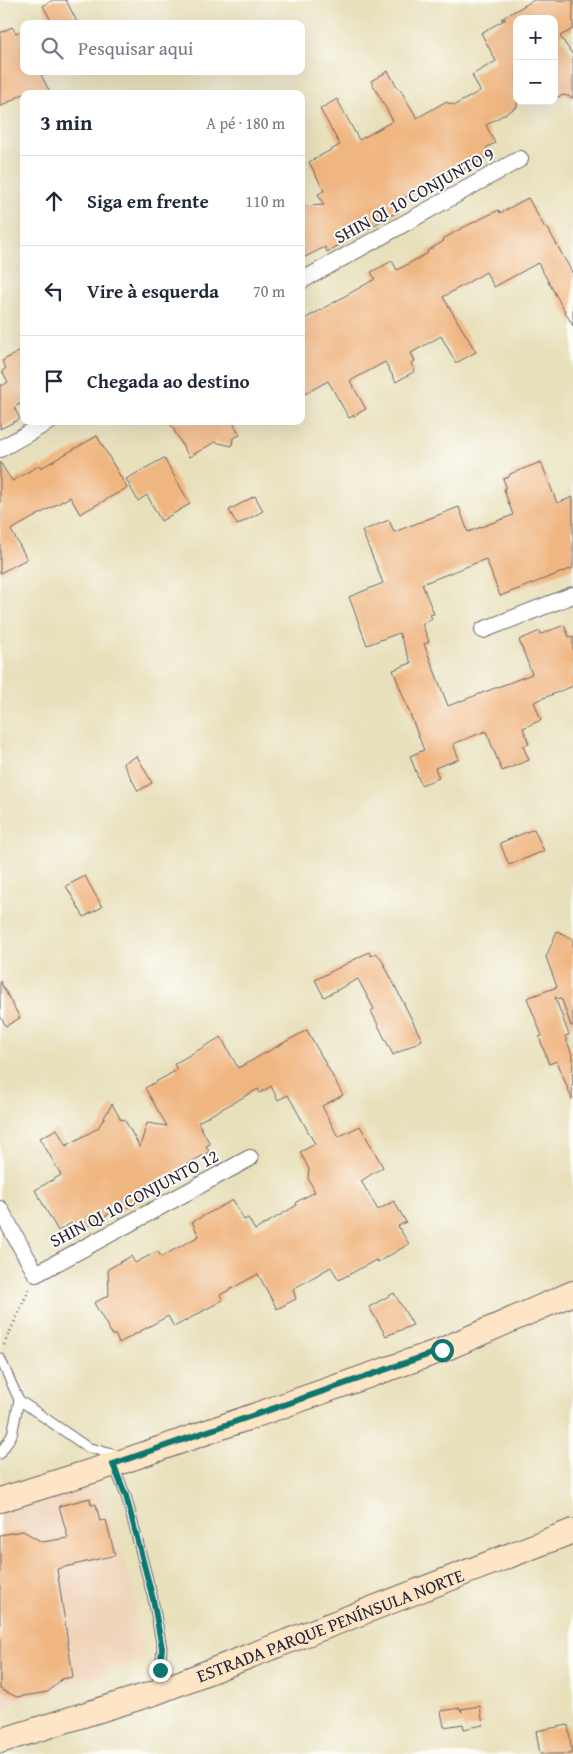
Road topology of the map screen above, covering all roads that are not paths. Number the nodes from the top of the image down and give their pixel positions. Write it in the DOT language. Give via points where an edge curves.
graph roads {
  1 [pos="520,159"];
  2 [pos="305,279"];
  3 [pos="43,425"];
  4 [pos="0,449"];
  5 [pos="573,596"];
  6 [pos="482,630"];
  7 [pos="250,1158"];
  8 [pos="0,1209"];
  9 [pos="573,1294"];
  10 [pos="0,1358"];
  11 [pos="19,1400"];
  12 [pos="0,1454"];
  13 [pos="121,1462"];
  14 [pos="0,1500"];
  15 [pos="573,1530"];
  16 [pos="154,1693"];
  17 [pos="0,1741"];
  1 -- 2 [label="street, SHIN QI 10 CONJUNTO 9"];
  3 -- 4 [label="street"];
  5 -- 6 [label="street"];
  7 -- 8 [label="street, SHIN QI 10 CONJUNTO 12" via="36,1274"];
  9 -- 13 [label="main road" via="442,1350"];
  10 -- 11 [label="lane"];
  11 -- 12 [label="lane" via="12,1436"];
  11 -- 13 [label="lane" via="87,1448"];
  13 -- 14 [label="main road"];
  13 -- 16 [label="lane" via="162,1648"];
  15 -- 16 [label="main road, ESTRADA PARQUE PENÍNSULA NORTE"];
  16 -- 17 [label="main road, ESTRADA PARQUE PENÍNSULA NORTE"];
}
